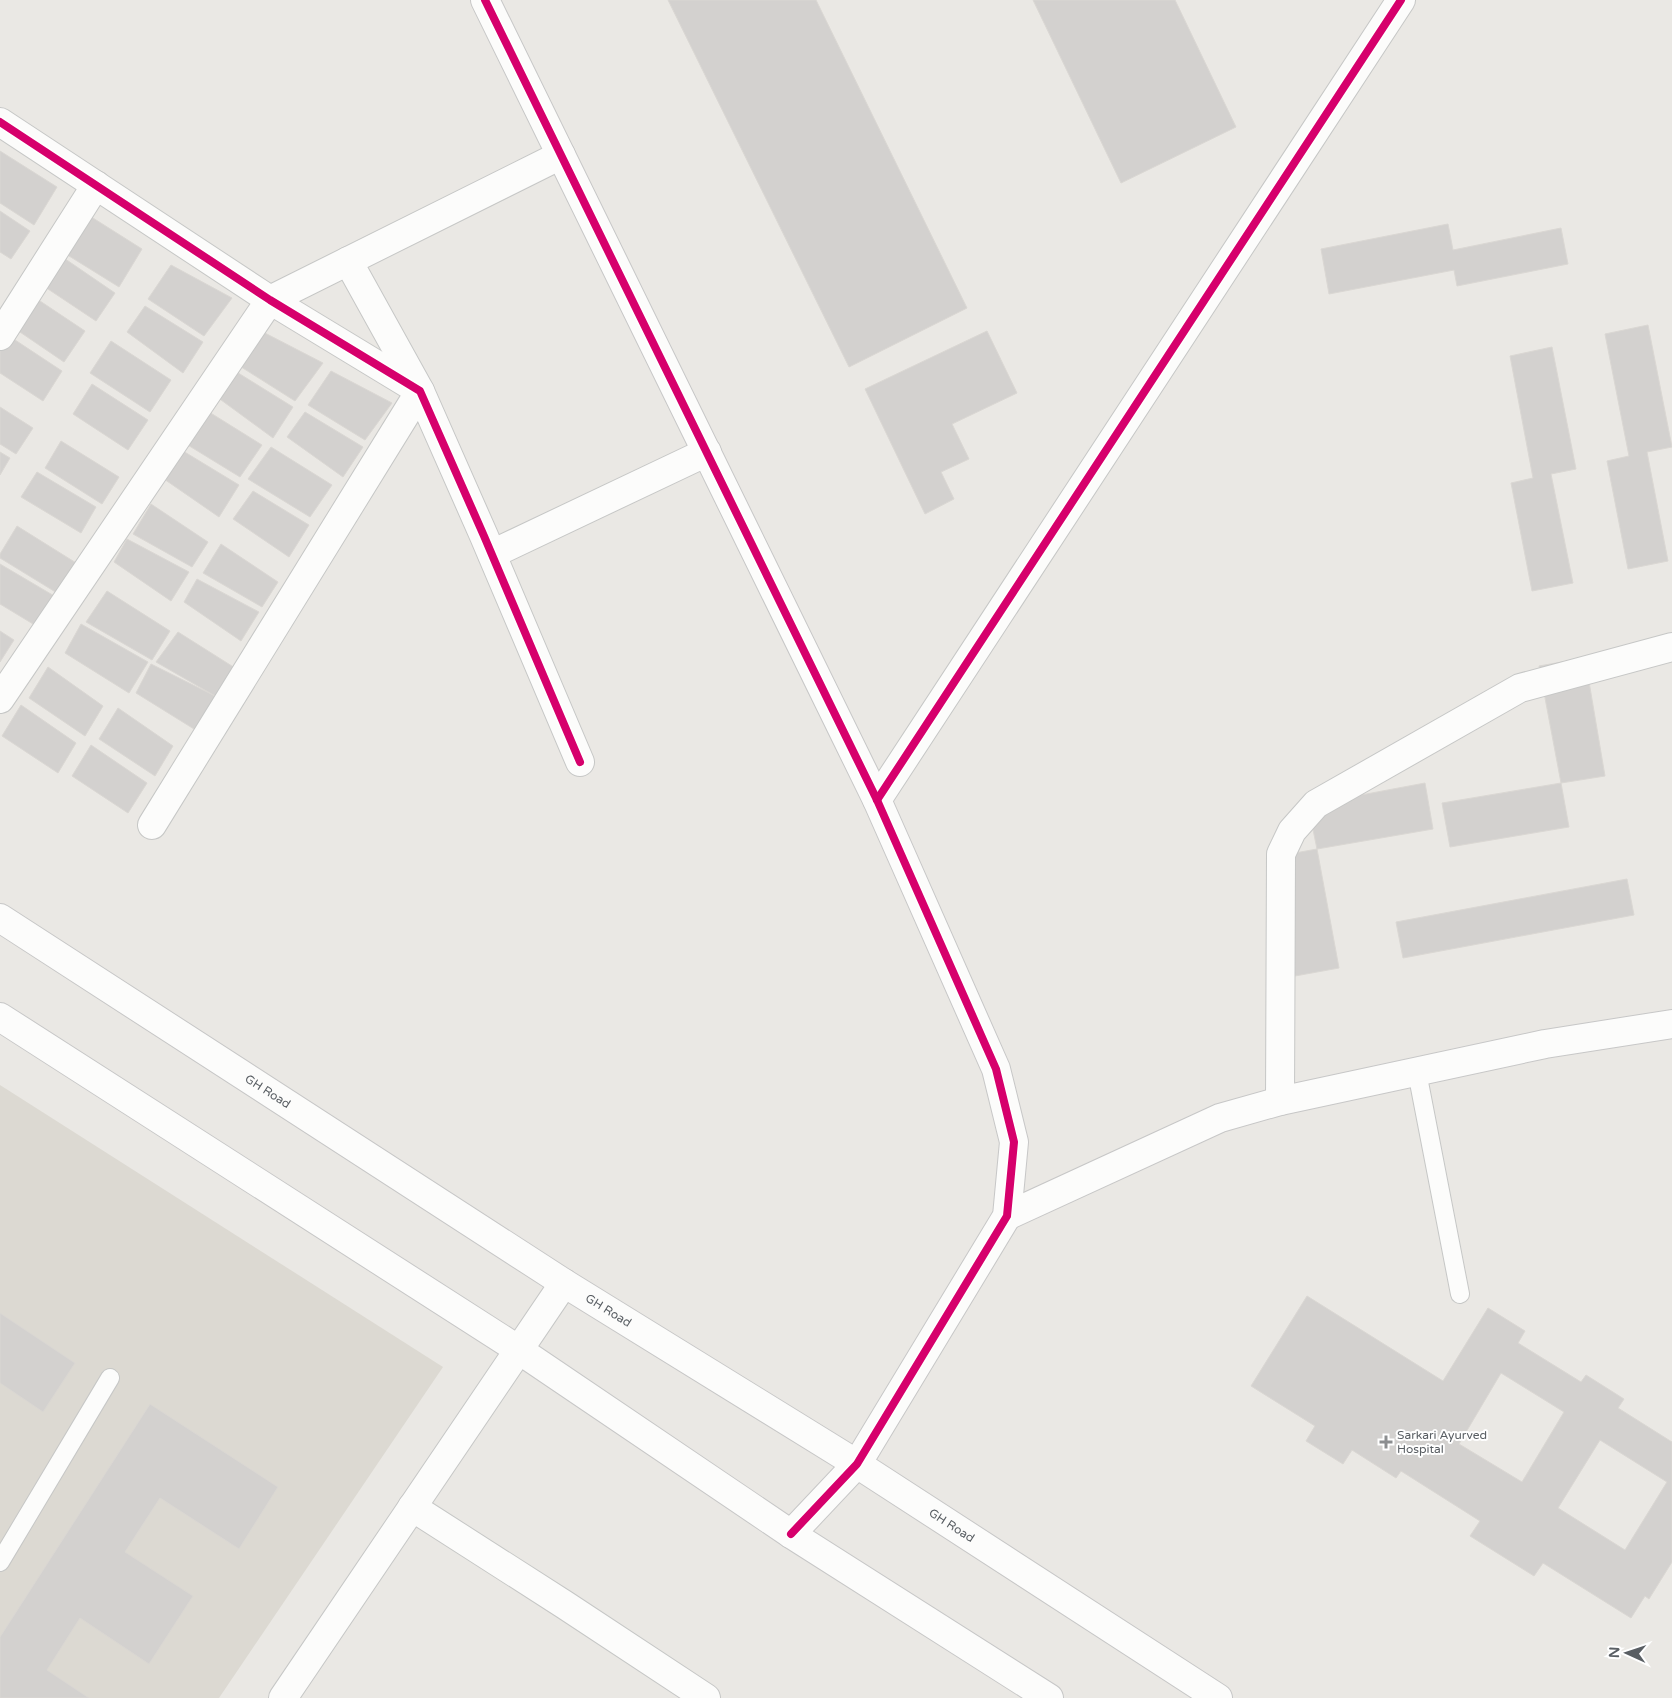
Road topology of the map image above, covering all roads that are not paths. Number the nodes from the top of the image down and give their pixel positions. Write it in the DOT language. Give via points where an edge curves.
graph roads {
  1 [pos="485,0"];
  2 [pos="1401,0"];
  3 [pos="0,122"];
  4 [pos="561,154"];
  5 [pos="96,185"];
  6 [pos="348,261"];
  7 [pos="270,300"];
  8 [pos="0,336"];
  9 [pos="420,391"];
  10 [pos="707,452"];
  11 [pos="492,554"];
  12 [pos="1672,647"];
  13 [pos="0,699"];
  14 [pos="580,762"];
  15 [pos="877,800"];
  16 [pos="152,825"];
  17 [pos="0,918"];
  18 [pos="0,1017"];
  19 [pos="1672,1024"];
  20 [pos="1417,1072"];
  21 [pos="1280,1101"];
  22 [pos="1007,1216"];
  23 [pos="564,1283"];
  24 [pos="1460,1294"];
  25 [pos="519,1350"];
  26 [pos="110,1378"];
  27 [pos="857,1464"];
  28 [pos="412,1507"];
  29 [pos="792,1534"];
  30 [pos="0,1562"];
  31 [pos="283,1698"];
  32 [pos="706,1698"];
  33 [pos="1048,1698"];
  34 [pos="1218,1698"];
  1 -- 4 [label="street"];
  2 -- 15 [label="street"];
  3 -- 5 [label="street"];
  4 -- 6 [label="street"];
  4 -- 10 [label="street"];
  5 -- 7 [label="street"];
  5 -- 8 [label="street"];
  6 -- 7 [label="street"];
  6 -- 9 [label="street"];
  7 -- 9 [label="street"];
  7 -- 13 [label="street"];
  9 -- 11 [label="street"];
  9 -- 16 [label="street"];
  10 -- 11 [label="street"];
  10 -- 15 [label="street"];
  11 -- 14 [label="street"];
  12 -- 21 [label="street" via="1520,688 1316,804 1292,831 1281,854"];
  15 -- 22 [label="street" via="996,1069 1014,1142"];
  17 -- 23 [label="street, GH Road"];
  18 -- 25 [label="street"];
  19 -- 20 [label="street" via="1545,1044"];
  20 -- 21 [label="street"];
  20 -- 24 [label="lane"];
  21 -- 22 [label="street" via="1220,1118"];
  22 -- 27 [label="street"];
  23 -- 25 [label="street"];
  23 -- 27 [label="street, GH Road"];
  25 -- 28 [label="street"];
  25 -- 29 [label="street"];
  26 -- 30 [label="lane"];
  27 -- 29 [label="street"];
  27 -- 34 [label="street, GH Road"];
  28 -- 31 [label="street"];
  28 -- 32 [label="street"];
  29 -- 33 [label="street"];
}
